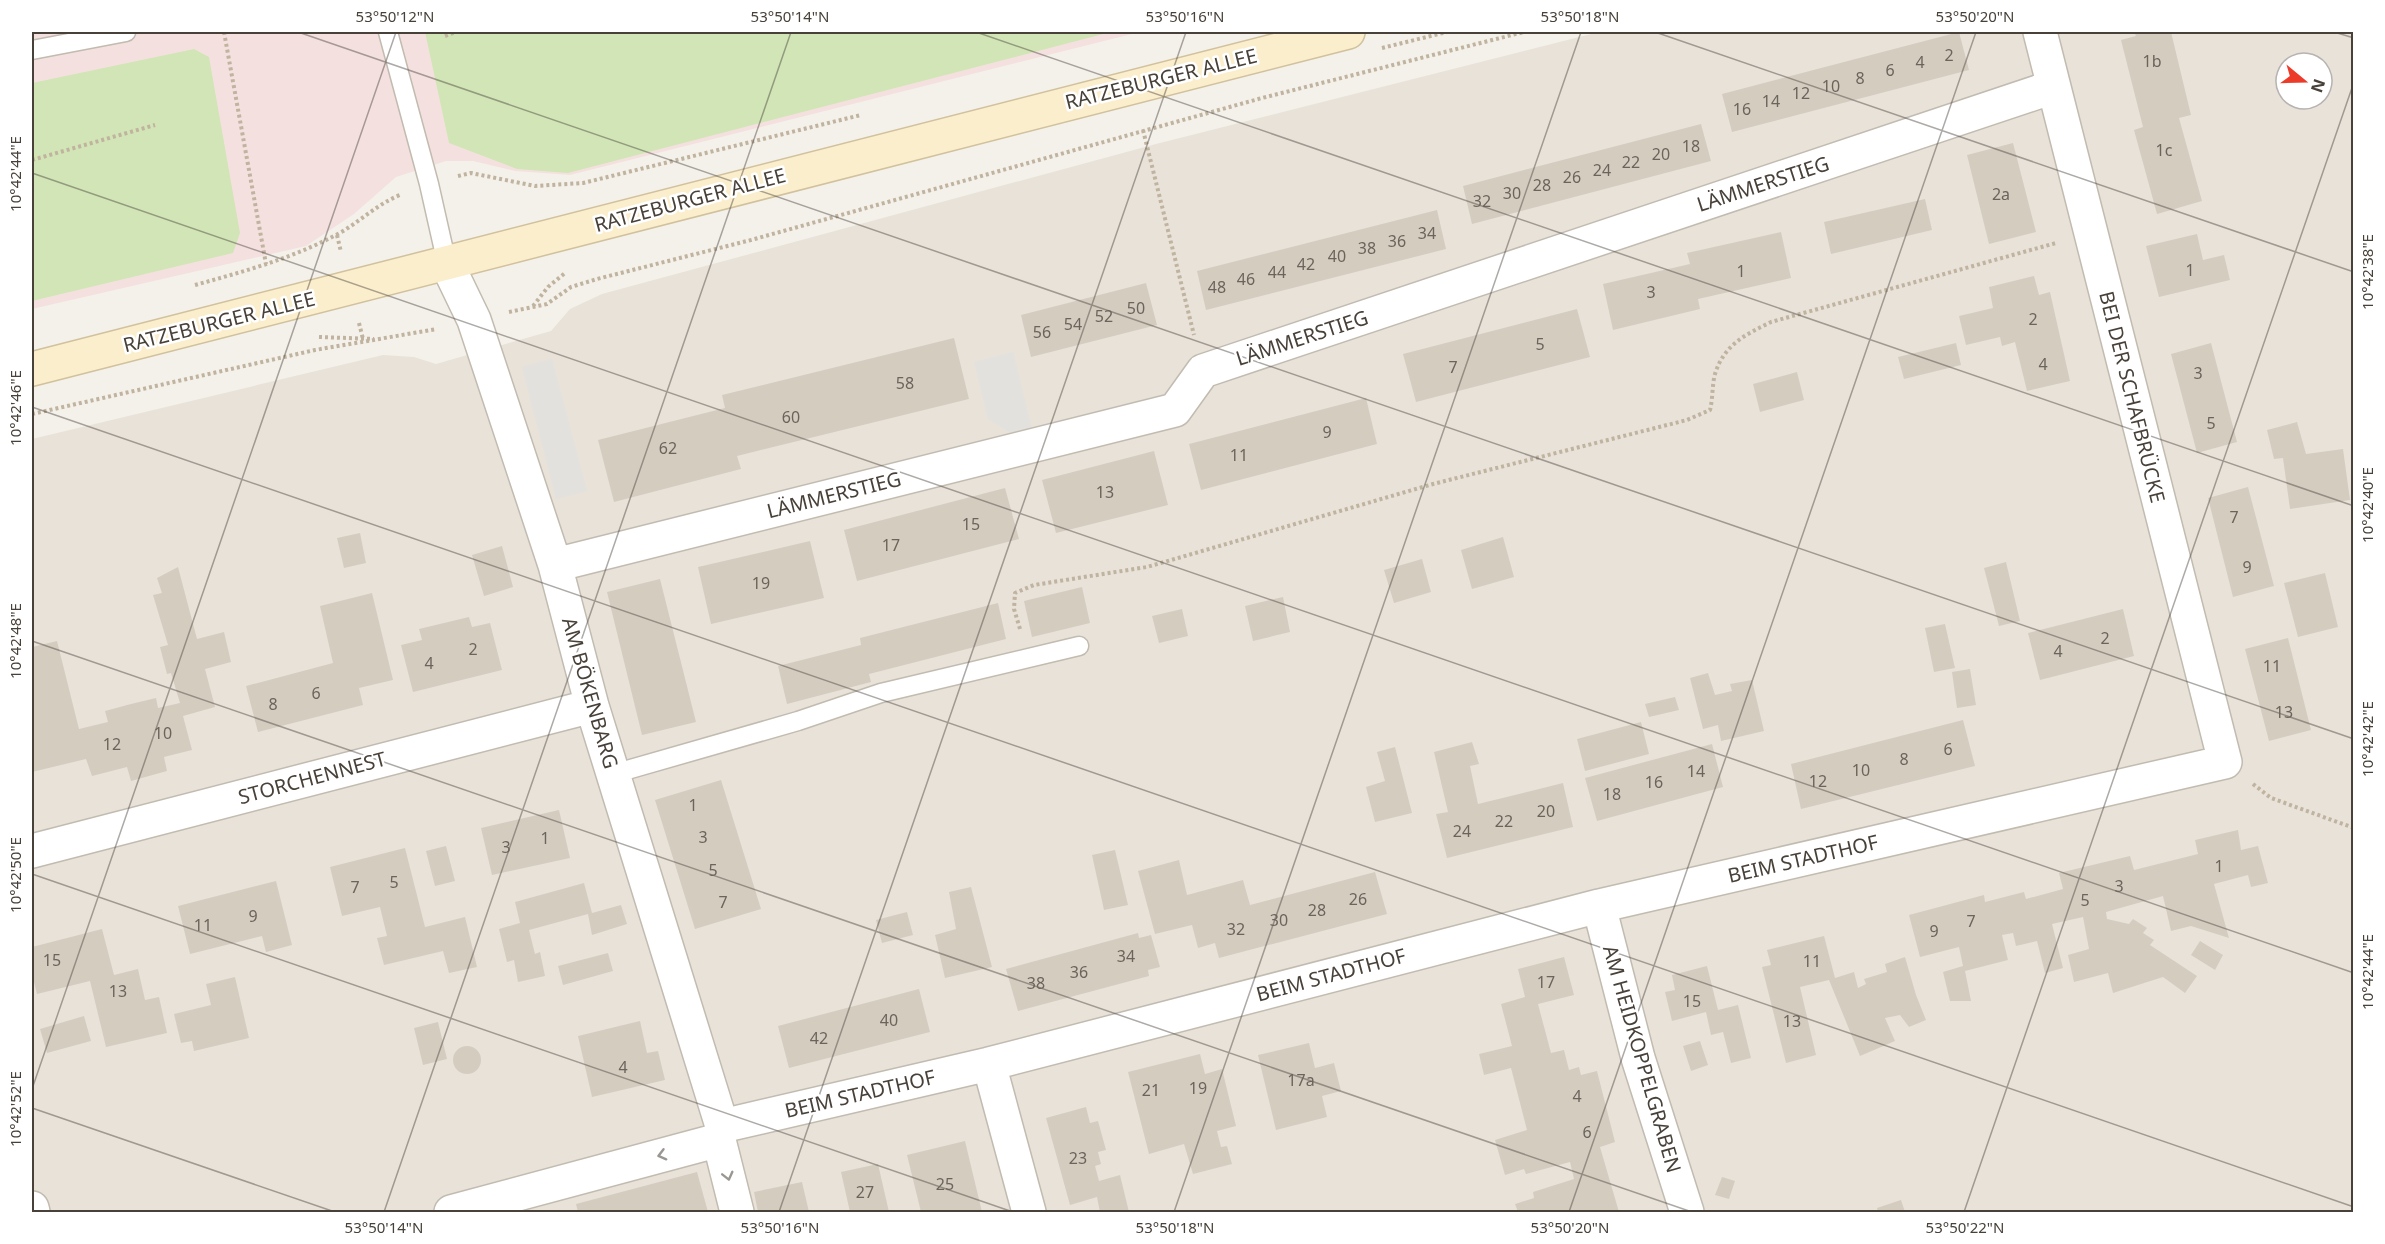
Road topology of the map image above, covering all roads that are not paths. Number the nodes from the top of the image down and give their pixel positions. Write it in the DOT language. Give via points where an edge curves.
graph roads {
  1 [pos="127,32"];
  2 [pos="387,32"];
  3 [pos="1348,32"];
  4 [pos="2040,32"];
  5 [pos="32,50"];
  6 [pos="2053,87"];
  7 [pos="447,264"];
  8 [pos="32,369"];
  9 [pos="555,565"];
  10 [pos="1079,646"];
  11 [pos="592,706"];
  12 [pos="2225,762"];
  13 [pos="613,774"];
  14 [pos="32,851"];
  15 [pos="1599,906"];
  16 [pos="989,1064"];
  17 [pos="720,1133"];
  18 [pos="32,1208"];
  19 [pos="33,1212"];
  20 [pos="451,1212"];
  21 [pos="737,1212"];
  22 [pos="1029,1212"];
  23 [pos="1687,1212"];
  1 -- 5 [label="lane"];
  2 -- 7 [label="lane"];
  3 -- 7 [label="main road, RATZEBURGER ALLEE"];
  4 -- 6 [label="street, BEI DER SCHAFBRÜCKE"];
  6 -- 9 [label="street, LÄMMERSTIEG" via="1203,371 1175,410"];
  6 -- 12 [label="street, BEI DER SCHAFBRÜCKE"];
  7 -- 8 [label="main road, RATZEBURGER ALLEE"];
  7 -- 9 [label="street, AM BÖKENBARG" via="474,320"];
  9 -- 11 [label="street, AM BÖKENBARG"];
  10 -- 13 [label="lane" via="881,693"];
  11 -- 13 [label="street, AM BÖKENBARG"];
  11 -- 14 [label="street, STORCHENNEST"];
  12 -- 15 [label="street, BEIM STADTHOF"];
  13 -- 17 [label="street, AM BÖKENBARG"];
  15 -- 16 [label="street, BEIM STADTHOF"];
  15 -- 23 [label="street, AM HEIDKOPPELGRABEN" via="1638,1058"];
  16 -- 17 [label="street, BEIM STADTHOF"];
  16 -- 22 [label="street"];
  17 -- 20 [label="street, BEIM STADTHOF, one-way"];
  17 -- 21 [label="street, AM BÖKENBARG, one-way"];
  18 -- 19 [label="street"];
}
